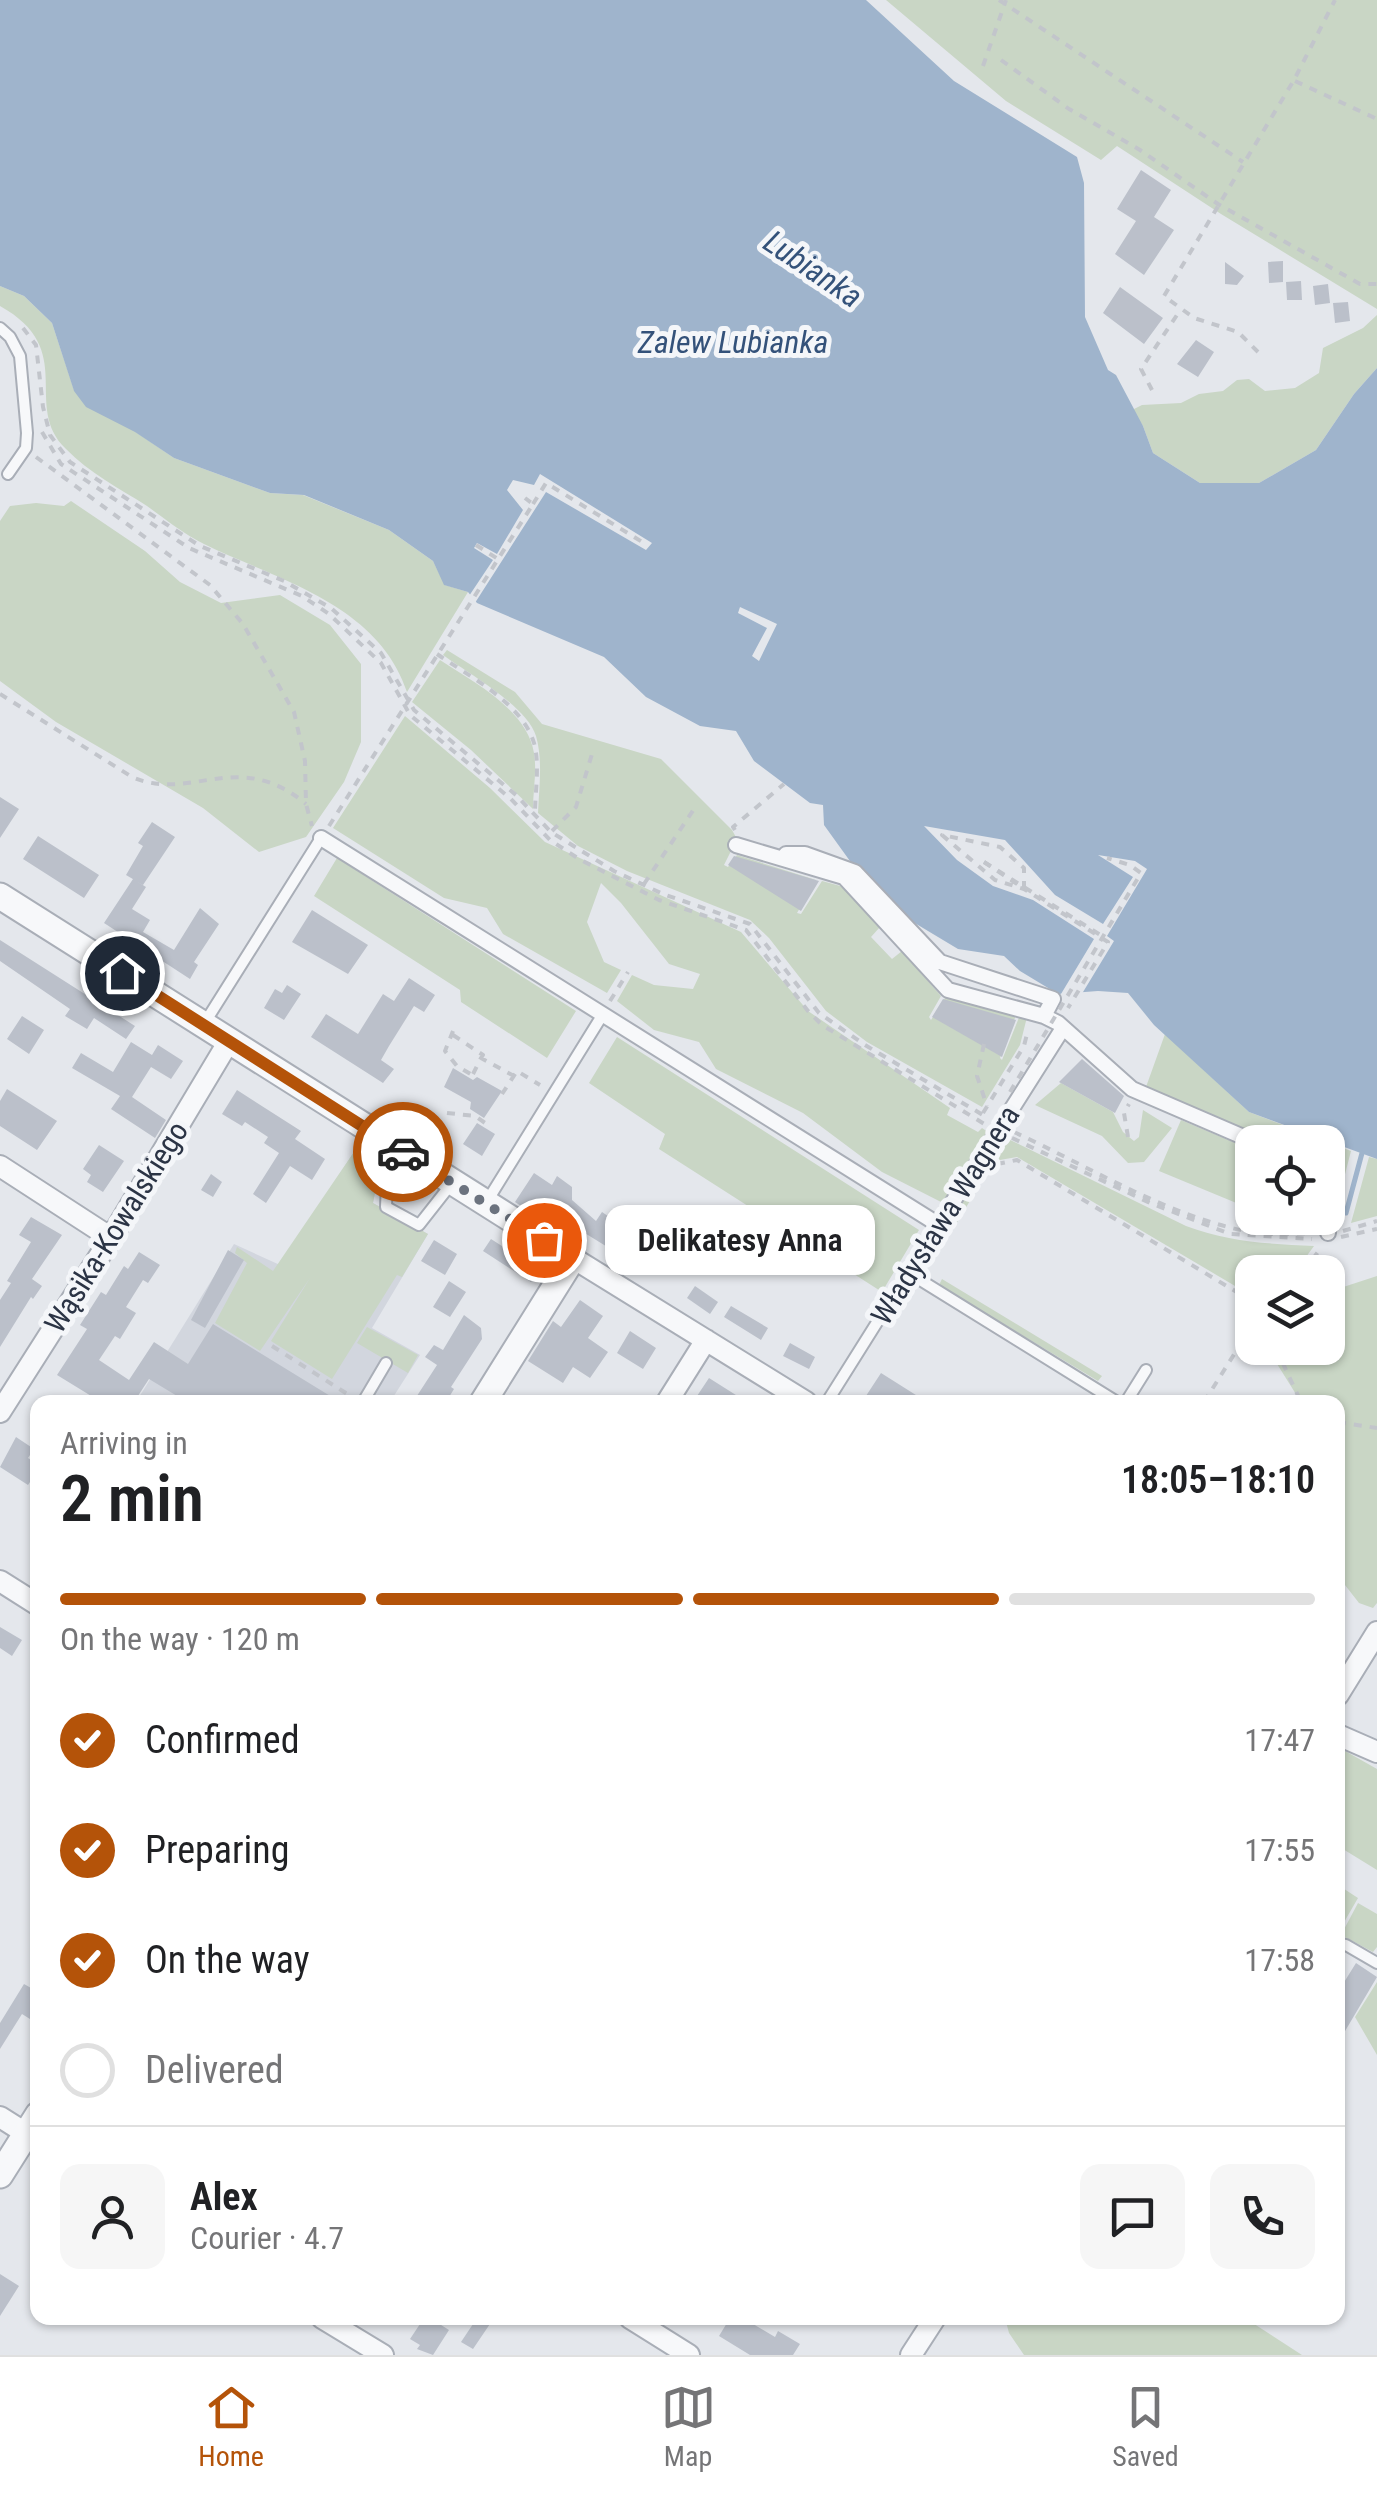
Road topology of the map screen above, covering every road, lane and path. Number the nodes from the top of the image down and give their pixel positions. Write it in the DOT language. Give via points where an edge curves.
graph roads {
  1 [pos="1335,0"];
  2 [pos="1003,1"];
  3 [pos="1002,60"];
  4 [pos="983,66"];
  5 [pos="1294,80"];
  6 [pos="1377,119"];
  7 [pos="1242,162"];
  8 [pos="1218,204"];
  9 [pos="1377,284"];
  10 [pos="1181,309"];
  11 [pos="0,328"];
  12 [pos="1258,352"];
  13 [pos="1152,390"];
  14 [pos="26,448"];
  15 [pos="8,474"];
  16 [pos="525,498"];
  17 [pos="533,504"];
  18 [pos="644,542"];
  19 [pos="476,546"];
  20 [pos="498,559"];
  21 [pos="438,654"];
  22 [pos="0,694"];
  23 [pos="408,700"];
  24 [pos="404,707"];
  25 [pos="592,754"];
  26 [pos="784,784"];
  27 [pos="306,804"];
  28 [pos="694,809"];
  29 [pos="534,817"];
  30 [pos="551,832"];
  31 [pos="319,842"];
  32 [pos="740,843"];
  33 [pos="1107,858"];
  34 [pos="608,875"];
  35 [pos="600,882"];
  36 [pos="644,885"];
  37 [pos="1024,889"];
  38 [pos="0,896"];
  39 [pos="1102,936"];
  40 [pos="628,972"];
  41 [pos="613,997"];
  42 [pos="602,1014"];
  43 [pos="1049,1020"];
  44 [pos="204,1025"];
  45 [pos="229,1040"];
  46 [pos="984,1044"];
  47 [pos="482,1058"];
  48 [pos="514,1076"];
  49 [pos="540,1085"];
  50 [pos="1010,1092"];
  51 [pos="1136,1092"];
  52 [pos="502,1094"];
  53 [pos="987,1106"];
  54 [pos="447,1114"];
  55 [pos="982,1115"];
  56 [pos="486,1128"];
  57 [pos="999,1129"];
  58 [pos="1235,1134"];
  59 [pos="376,1135"];
  60 [pos="1128,1136"];
  61 [pos="1004,1154"];
  62 [pos="1012,1161"];
  63 [pos="996,1164"];
  64 [pos="0,1166"];
  65 [pos="452,1182"];
  66 [pos="486,1204"];
  67 [pos="1377,1221"];
  68 [pos="939,1225"];
  69 [pos="1377,1229"];
  70 [pos="1327,1236"];
  71 [pos="111,1238"];
  72 [pos="930,1238"];
  73 [pos="1314,1255"];
  74 [pos="574,1258"];
  75 [pos="908,1273"];
  76 [pos="1235,1291"];
  77 [pos="706,1340"];
  78 [pos="272,1346"];
  79 [pos="1235,1353"];
  80 [pos="386,1364"];
  81 [pos="1284,1365"];
  82 [pos="1146,1370"];
  83 [pos="350,1395"];
  84 [pos="367,1395"];
  85 [pos="488,1395"];
  86 [pos="671,1395"];
  87 [pos="795,1395"];
  88 [pos="831,1395"];
  89 [pos="1106,1395"];
  90 [pos="1130,1395"];
  91 [pos="1208,1395"];
  92 [pos="1298,1395"];
  93 [pos="0,1412"];
  94 [pos="1345,1423"];
  95 [pos="1377,1428"];
  96 [pos="0,1581"];
  97 [pos="30,1600"];
  98 [pos="1377,1632"];
  99 [pos="1345,1684"];
  100 [pos="1345,1738"];
  101 [pos="1377,1752"];
  102 [pos="1345,1944"];
  103 [pos="1377,1963"];
  104 [pos="0,2117"];
  105 [pos="30,2128"];
  106 [pos="30,2134"];
  107 [pos="0,2175"];
  108 [pos="333,2325"];
  109 [pos="641,2325"];
  110 [pos="930,2325"];
  111 [pos="382,2355"];
  112 [pos="690,2355"];
  113 [pos="911,2355"];
  1 -- 5 [label="path"];
  2 -- 4 [label="path"];
  2 -- 7 [label="path"];
  3 -- 8 [label="path"];
  5 -- 6 [label="path"];
  5 -- 7 [label="path"];
  7 -- 8 [label="path"];
  8 -- 9 [label="path" via="1360,284"];
  8 -- 10 [label="path" via="1164,296"];
  10 -- 12 [label="path" via="1238,332"];
  10 -- 13 [label="path" via="1141,369"];
  11 -- 14 [label="lane" via="20,356"];
  14 -- 15 [label="lane"];
  14 -- 27 [label="path" via="210,584 243,624 294,712"];
  16 -- 17 [label="path"];
  17 -- 18 [label="path" via="546,483"];
  17 -- 20 [label="path"];
  19 -- 20 [label="path"];
  20 -- 21 [label="path"];
  21 -- 23 [label="path"];
  21 -- 29 [label="path" via="526,725 536,757"];
  22 -- 27 [label="path" via="152,786 236,775 285,786"];
  23 -- 24 [label="path"];
  23 -- 24 [label="path" via="381,652 332,608 200,546 70,462 50,435 36,345 17,325 31,350 40,427 61,464 189,548 329,614 381,663"];
  23 -- 29 [label="path"];
  24 -- 31 [label="path"];
  24 -- 34 [label="path" via="550,840"];
  25 -- 30 [label="path" via="576,807"];
  26 -- 32 [label="path" via="733,827"];
  27 -- 31 [label="path"];
  28 -- 36 [label="path"];
  29 -- 30 [label="path"];
  30 -- 36 [label="path"];
  31 -- 42 [label="street"];
  31 -- 44 [label="lane"];
  32 -- 43 [label="street" via="844,877 948,990"];
  32 -- 43 [label="street" via="805,854 855,872 940,962 1053,999"];
  33 -- 39 [label="path, bridge" via="1141,874"];
  34 -- 35 [label="path"];
  34 -- 57 [label="path" via="746,930 822,1024"];
  36 -- 55 [label="path" via="750,924 818,1012"];
  37 -- 37 [label="path, bridge" via="1024,868 1000,846 942,835 994,880"];
  37 -- 39 [label="path, bridge" via="984,862"];
  37 -- 43 [label="path, bridge" via="1108,942"];
  38 -- 44 [label="street"];
  39 -- 50 [label="path, bridge"];
  40 -- 41 [label="path"];
  42 -- 66 [label="lane"];
  42 -- 68 [label="street"];
  43 -- 51 [label="street"];
  43 -- 53 [label="path" via="1024,1046"];
  43 -- 57 [label="street, Władysława Wagnera"];
  44 -- 45 [label="street"];
  45 -- 59 [label="street"];
  45 -- 71 [label="street, Wąsika-Kowalskiego"];
  46 -- 53 [label="path" via="976,1076"];
  47 -- 47 [label="path" via="484,1055 452,1033 445,1051 456,1066 473,1076"];
  47 -- 48 [label="path"];
  48 -- 49 [label="path" via="518,1071"];
  48 -- 52 [label="path"];
  50 -- 57 [label="street"];
  51 -- 58 [label="street"];
  51 -- 60 [label="path" via="1124,1114"];
  53 -- 55 [label="path"];
  54 -- 56 [label="path" via="475,1116"];
  55 -- 57 [label="path"];
  57 -- 68 [label="street, Władysława Wagnera"];
  57 -- 70 [label="path" via="1227,1227"];
  59 -- 65 [label="street"];
  59 -- 65 [label="lane" via="388,1157 386,1207 419,1225"];
  61 -- 62 [label="path"];
  62 -- 63 [label="path"];
  62 -- 76 [label="path"];
  64 -- 71 [label="street"];
  65 -- 66 [label="street"];
  66 -- 74 [label="street"];
  67 -- 70 [label="path"];
  68 -- 72 [label="street, Władysława Wagnera"];
  69 -- 70 [label="path"];
  70 -- 73 [label="path"];
  71 -- 93 [label="street, Wąsika-Kowalskiego"];
  72 -- 75 [label="lane, Władysława Wagnera"];
  74 -- 77 [label="street"];
  74 -- 85 [label="street"];
  75 -- 88 [label="lane, Władysława Wagnera"];
  75 -- 89 [label="lane"];
  77 -- 86 [label="street"];
  77 -- 87 [label="street"];
  78 -- 83 [label="path"];
  79 -- 91 [label="path"];
  80 -- 84 [label="lane"];
  81 -- 92 [label="path"];
  82 -- 90 [label="lane"];
  94 -- 95 [label="path"];
  96 -- 97 [label="street"];
  98 -- 99 [label="street"];
  100 -- 101 [label="street"];
  102 -- 103 [label="lane"];
  104 -- 105 [label="street"];
  106 -- 107 [label="street"];
  108 -- 111 [label="street"];
  109 -- 112 [label="street"];
  110 -- 113 [label="street"];
}
